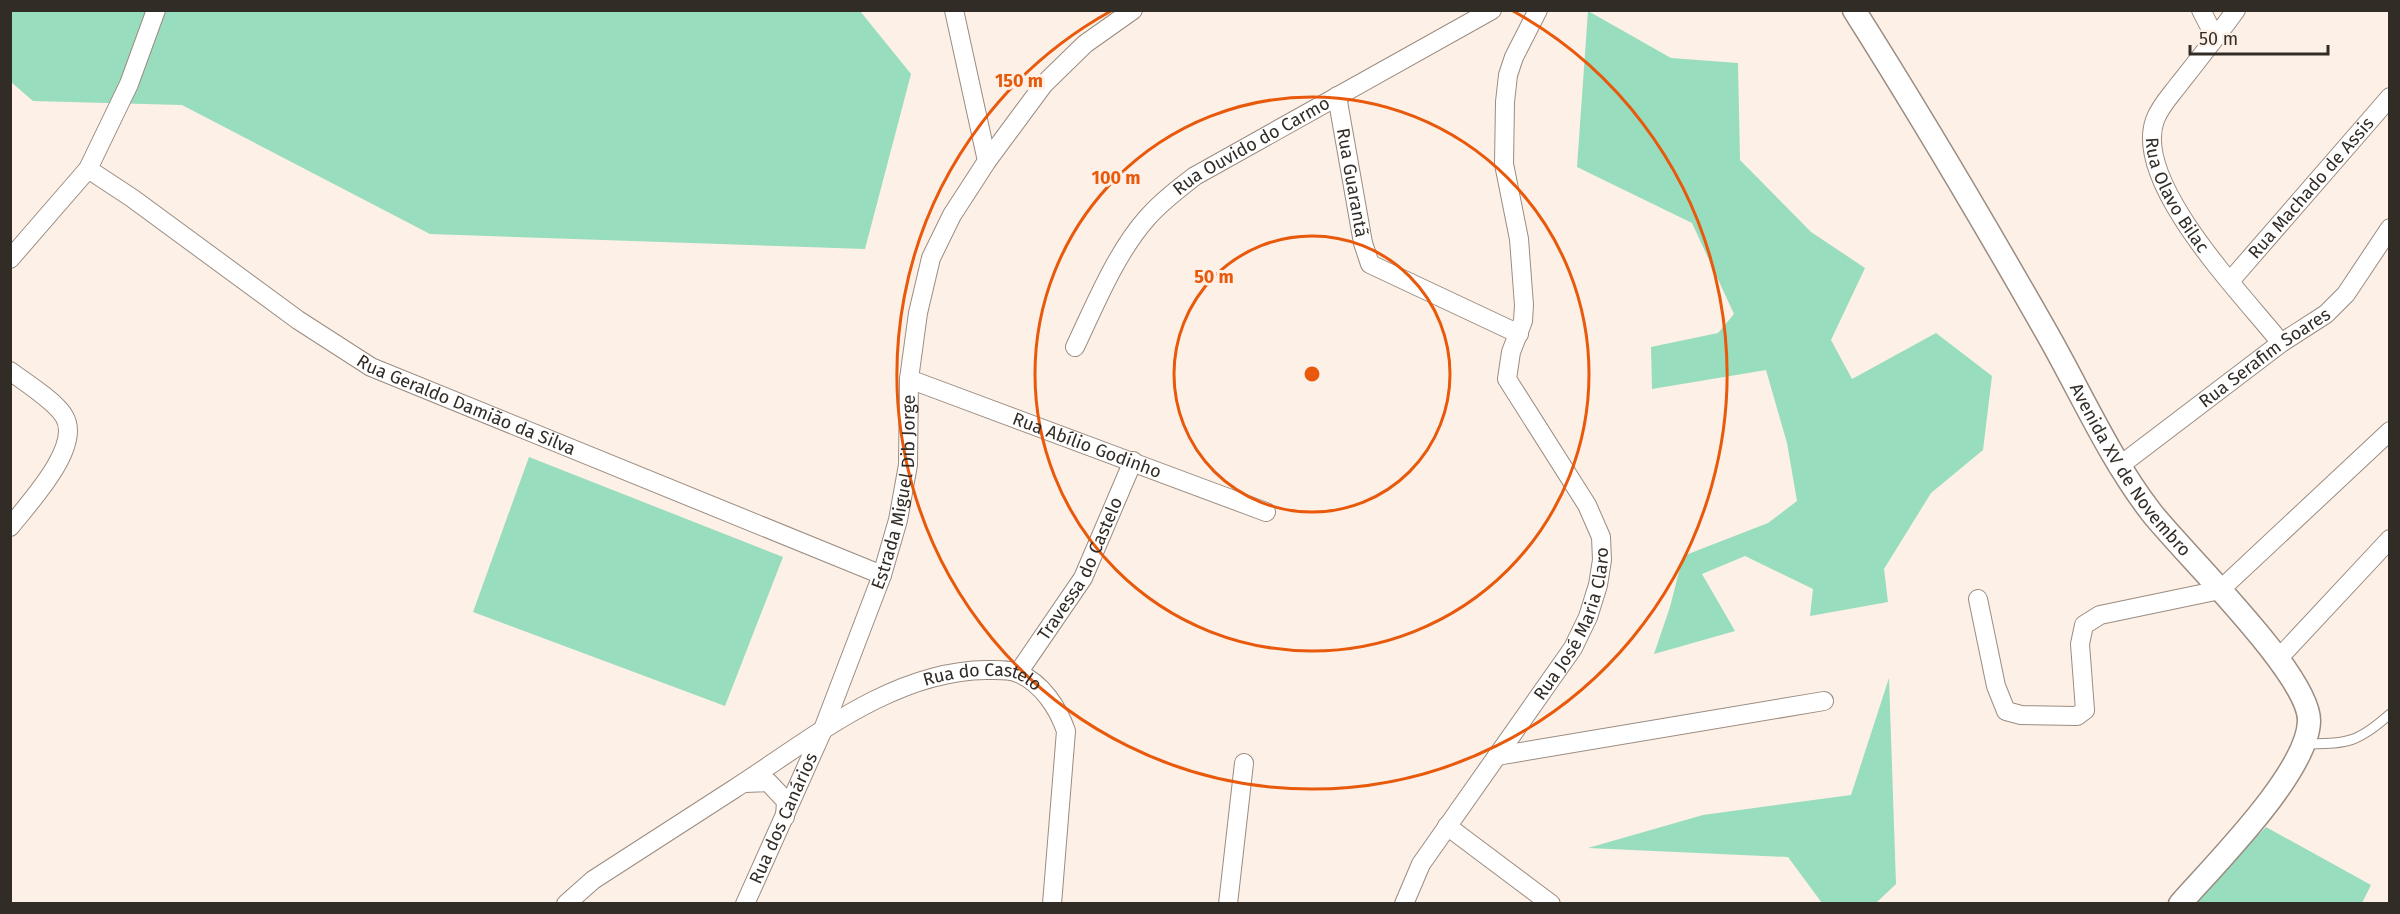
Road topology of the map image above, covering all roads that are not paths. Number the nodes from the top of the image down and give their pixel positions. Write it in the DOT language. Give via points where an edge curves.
graph roads {
  1 [pos="156,10"];
  2 [pos="954,10"];
  3 [pos="1132,10"];
  4 [pos="1492,10"];
  5 [pos="1538,10"];
  6 [pos="1854,10"];
  7 [pos="2201,10"];
  8 [pos="2236,10"];
  9 [pos="2215,37"];
  10 [pos="1337,96"];
  11 [pos="2390,97"];
  12 [pos="987,160"];
  13 [pos="88,169"];
  14 [pos="2390,228"];
  15 [pos="10,259"];
  16 [pos="2230,280"];
  17 [pos="1519,334"];
  18 [pos="2281,343"];
  19 [pos="1075,347"];
  20 [pos="10,371"];
  21 [pos="909,379"];
  22 [pos="2390,431"];
  23 [pos="1133,461"];
  24 [pos="2118,467"];
  25 [pos="1266,512"];
  26 [pos="10,527"];
  27 [pos="2390,539"];
  28 [pos="882,575"];
  29 [pos="2220,590"];
  30 [pos="1978,599"];
  31 [pos="2278,659"];
  32 [pos="1018,673"];
  33 [pos="1824,701"];
  34 [pos="2390,714"];
  35 [pos="822,732"];
  36 [pos="2304,744"];
  37 [pos="1497,756"];
  38 [pos="1244,763"];
  39 [pos="743,783"];
  40 [pos="785,819"];
  41 [pos="1447,826"];
  42 [pos="1404,901"];
  43 [pos="566,903"];
  44 [pos="745,903"];
  45 [pos="1052,903"];
  46 [pos="1228,903"];
  47 [pos="1551,903"];
  48 [pos="2180,903"];
  1 -- 13 [label="street" via="129,84"];
  2 -- 12 [label="street"];
  3 -- 12 [label="street, Estrada Miguel Dib Jorge" via="1084,44 1044,84"];
  4 -- 10 [label="street, Rua Ouvido do Carmo"];
  5 -- 17 [label="street, Rua José Maria Claro" via="1514,57 1505,102 1504,164 1519,239 1524,305"];
  6 -- 24 [label="street, Avenida XV de Novembro" via="2049,336"];
  7 -- 9 [label="street"];
  8 -- 9 [label="street, Rua Olavo Bilac"];
  9 -- 16 [label="street, Rua Olavo Bilac" via="2158,111 2152,133 2159,173 2174,207"];
  10 -- 17 [label="street, Rua Guarantã" via="1363,243 1373,267"];
  10 -- 19 [label="street, Rua Ouvido do Carmo" via="1195,176 1145,219 1111,274"];
  11 -- 16 [label="street, Rua Machado de Assis"];
  12 -- 21 [label="street, Estrada Miguel Dib Jorge" via="952,215 931,258"];
  13 -- 15 [label="street"];
  13 -- 28 [label="street, Rua Geraldo Damião da Silva" via="370,367"];
  14 -- 18 [label="street, Rua Serafim Soares" via="2346,294 2326,314"];
  16 -- 18 [label="street, Rua Olavo Bilac"];
  17 -- 37 [label="street, Rua José Maria Claro" via="1507,379 1587,505 1601,537 1602,560 1588,617 1573,648"];
  18 -- 24 [label="street, Rua Serafim Soares"];
  20 -- 26 [label="street" via="63,413 69,425 69,440 60,459"];
  21 -- 23 [label="street, Rua Abílio Godinho"];
  21 -- 28 [label="street, Estrada Miguel Dib Jorge" via="908,465"];
  22 -- 29 [label="street"];
  23 -- 25 [label="street, Rua Abílio Godinho"];
  23 -- 32 [label="street, Travessa do Castelo" via="1083,578"];
  24 -- 29 [label="street, Avenida XV de Novembro" via="2153,514"];
  27 -- 31 [label="street"];
  28 -- 35 [label="street, Estrada Miguel Dib Jorge"];
  29 -- 30 [label="street" via="2090,619 2080,634 2085,710 2070,717 2006,711 1996,686"];
  29 -- 31 [label="street, Avenida XV de Novembro"];
  31 -- 36 [label="street, Avenida XV de Novembro" via="2299,689 2309,719"];
  32 -- 35 [label="street, Rua do Castelo" via="975,670 919,682"];
  32 -- 45 [label="street, Rua do Castelo" via="1046,694 1060,713 1066,731"];
  33 -- 37 [label="street"];
  34 -- 36 [label="lane" via="2353,741"];
  35 -- 39 [label="street"];
  35 -- 40 [label="street, Rua dos Canários"];
  36 -- 48 [label="street, Avenida XV de Novembro" via="2290,772"];
  37 -- 41 [label="street, Rua José Maria Claro"];
  38 -- 46 [label="street"];
  39 -- 40 [label="street" via="768,782 786,801"];
  39 -- 43 [label="street" via="592,880"];
  40 -- 44 [label="street, Rua dos Canários"];
  41 -- 42 [label="street, Rua José Maria Claro" via="1421,864"];
  41 -- 47 [label="street"];
}
